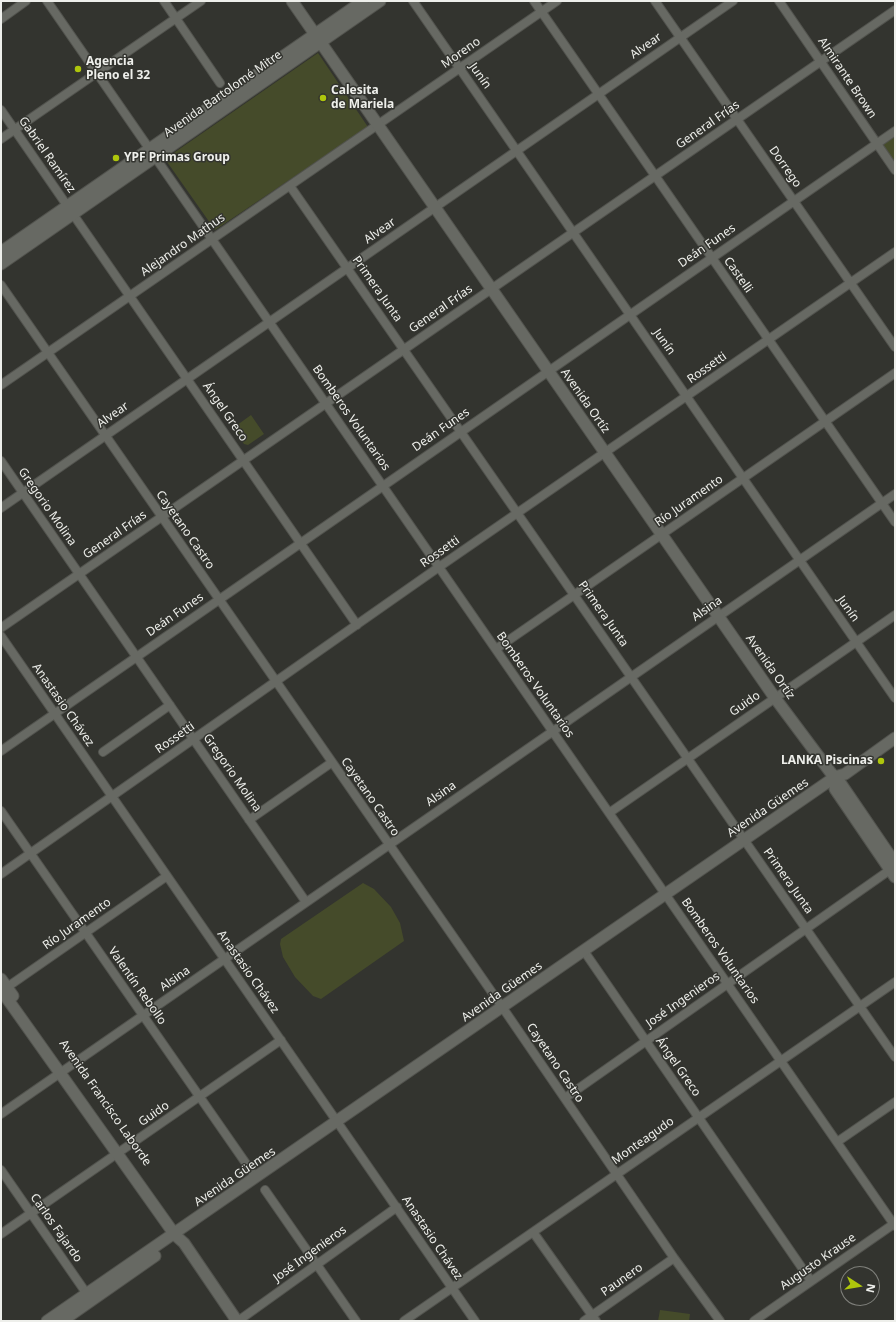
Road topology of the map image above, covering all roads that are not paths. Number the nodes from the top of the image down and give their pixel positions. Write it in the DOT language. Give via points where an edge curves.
graph roads {
  1 [pos="26,1"];
  2 [pos="48,1"];
  3 [pos="164,1"];
  4 [pos="201,1"];
  5 [pos="292,1"];
  6 [pos="363,1"];
  7 [pos="380,1"];
  8 [pos="413,1"];
  9 [pos="534,1"];
  10 [pos="557,1"];
  11 [pos="655,1"];
  12 [pos="733,1"];
  13 [pos="779,1"];
  14 [pos="895,10"];
  15 [pos="542,12"];
  16 [pos="176,18"];
  17 [pos="1,19"];
  18 [pos="681,37"];
  19 [pos="318,38"];
  20 [pos="822,61"];
  21 [pos="460,68"];
  22 [pos="97,73"];
  23 [pos="220,83"];
  24 [pos="599,94"];
  25 [pos="1,110"];
  26 [pos="737,119"];
  27 [pos="378,125"];
  28 [pos="15,130"];
  29 [pos="895,131"];
  30 [pos="1,139"];
  31 [pos="877,144"];
  32 [pos="517,151"];
  33 [pos="153,153"];
  34 [pos="895,170"];
  35 [pos="655,176"];
  36 [pos="290,186"];
  37 [pos="794,201"];
  38 [pos="435,207"];
  39 [pos="70,210"];
  40 [pos="573,233"];
  41 [pos="212,239"];
  42 [pos="1,252"];
  43 [pos="895,252"];
  44 [pos="712,258"];
  45 [pos="1,264"];
  46 [pos="347,268"];
  47 [pos="850,283"];
  48 [pos="1,285"];
  49 [pos="492,289"];
  50 [pos="130,296"];
  51 [pos="630,314"];
  52 [pos="269,322"];
  53 [pos="769,340"];
  54 [pos="895,347"];
  55 [pos="404,350"];
  56 [pos="48,353"];
  57 [pos="548,371"];
  58 [pos="895,373"];
  59 [pos="187,379"];
  60 [pos="1,385"];
  61 [pos="687,396"];
  62 [pos="326,404"];
  63 [pos="825,422"];
  64 [pos="461,431"];
  65 [pos="105,436"];
  66 [pos="605,453"];
  67 [pos="244,460"];
  68 [pos="1,461"];
  69 [pos="743,478"];
  70 [pos="383,485"];
  71 [pos="23,493"];
  72 [pos="895,494"];
  73 [pos="882,503"];
  74 [pos="1,508"];
  75 [pos="518,513"];
  76 [pos="162,517"];
  77 [pos="895,522"];
  78 [pos="662,534"];
  79 [pos="300,542"];
  80 [pos="800,560"];
  81 [pos="439,567"];
  82 [pos="79,574"];
  83 [pos="574,595"];
  84 [pos="218,599"];
  85 [pos="895,615"];
  86 [pos="719,616"];
  87 [pos="357,625"];
  88 [pos="1,628"];
  89 [pos="1,636"];
  90 [pos="856,642"];
  91 [pos="496,649"];
  92 [pos="136,656"];
  93 [pos="631,677"];
  94 [pos="275,682"];
  95 [pos="775,698"];
  96 [pos="895,698"];
  97 [pos="170,705"];
  98 [pos="54,713"];
  99 [pos="553,731"];
  100 [pos="895,738"];
  101 [pos="194,739"];
  102 [pos="1,751"];
  103 [pos="103,752"];
  104 [pos="688,758"];
  105 [pos="331,763"];
  106 [pos="836,779"];
  107 [pos="112,796"];
  108 [pos="1,811"];
  109 [pos="609,813"];
  110 [pos="249,820"];
  111 [pos="747,842"];
  112 [pos="388,845"];
  113 [pos="30,853"];
  114 [pos="894,869"];
  115 [pos="1,874"];
  116 [pos="167,876"];
  117 [pos="668,897"];
  118 [pos="306,902"];
  119 [pos="806,928"];
  120 [pos="86,933"];
  121 [pos="586,954"];
  122 [pos="224,959"];
  123 [pos="895,982"];
  124 [pos="728,983"];
  125 [pos="2,988"];
  126 [pos="860,1006"];
  127 [pos="504,1011"];
  128 [pos="143,1015"];
  129 [pos="281,1040"];
  130 [pos="646,1041"];
  131 [pos="895,1057"];
  132 [pos="781,1060"];
  133 [pos="62,1072"];
  134 [pos="200,1097"];
  135 [pos="565,1098"];
  136 [pos="895,1102"];
  137 [pos="1,1114"];
  138 [pos="699,1117"];
  139 [pos="340,1125"];
  140 [pos="837,1142"];
  141 [pos="120,1152"];
  142 [pos="1,1170"];
  143 [pos="616,1174"];
  144 [pos="254,1175"];
  145 [pos="265,1190"];
  146 [pos="397,1207"];
  147 [pos="31,1213"];
  148 [pos="895,1224"];
  149 [pos="533,1232"];
  150 [pos="1,1234"];
  151 [pos="180,1237"];
  152 [pos="674,1258"];
  153 [pos="317,1265"];
  154 [pos="812,1281"];
  155 [pos="452,1288"];
  156 [pos="89,1297"];
  157 [pos="594,1318"];
  158 [pos="47,1321"];
  159 [pos="62,1321"];
  160 [pos="238,1321"];
  161 [pos="356,1321"];
  162 [pos="404,1321"];
  163 [pos="475,1321"];
  164 [pos="584,1321"];
  165 [pos="720,1321"];
  166 [pos="754,1321"];
  1 -- 17 [label="street"];
  2 -- 22 [label="street, Bomberos Voluntarios"];
  3 -- 16 [label="street"];
  4 -- 16 [label="street"];
  5 -- 19 [label="main road, Avenida Ortíz"];
  6 -- 19 [label="main road"];
  7 -- 19 [label="main road"];
  8 -- 21 [label="street, Junín"];
  9 -- 15 [label="street, Castelli"];
  10 -- 15 [label="street, Moreno"];
  11 -- 18 [label="street, Dorrego"];
  12 -- 18 [label="street, Alvear"];
  13 -- 20 [label="street, Almirante Brown"];
  14 -- 20 [label="street, General Frías"];
  15 -- 21 [label="street, Moreno"];
  15 -- 24 [label="street, Castelli"];
  16 -- 22 [label="street"];
  16 -- 23 [label="street"];
  18 -- 24 [label="street, Alvear"];
  18 -- 26 [label="street, Dorrego"];
  19 -- 27 [label="main road, Avenida Ortíz"];
  19 -- 33 [label="main road, Avenida Bartolomé Mitre"];
  20 -- 26 [label="street, General Frías"];
  20 -- 31 [label="street, Almirante Brown"];
  21 -- 27 [label="street, Moreno"];
  21 -- 32 [label="street, Junín"];
  22 -- 28 [label="street"];
  22 -- 33 [label="street, Bomberos Voluntarios"];
  24 -- 32 [label="street, Alvear"];
  24 -- 35 [label="street, Castelli"];
  25 -- 28 [label="street, Gabriel Ramírez"];
  26 -- 35 [label="street, General Frías"];
  26 -- 37 [label="street, Dorrego"];
  27 -- 36 [label="street, Alejandro Mathus"];
  27 -- 38 [label="main road, Avenida Ortíz"];
  28 -- 30 [label="street"];
  28 -- 39 [label="street, Gabriel Ramírez"];
  29 -- 31 [label="street, Deán Funes"];
  31 -- 34 [label="street, Almirante Brown"];
  31 -- 37 [label="street, Deán Funes"];
  32 -- 38 [label="street, Alvear"];
  32 -- 40 [label="street, Junín"];
  33 -- 39 [label="main road, Avenida Bartolomé Mitre"];
  33 -- 41 [label="street, Bomberos Voluntarios"];
  35 -- 40 [label="street, General Frías"];
  35 -- 44 [label="street, Castelli"];
  36 -- 41 [label="street, Alejandro Mathus"];
  36 -- 46 [label="street, Primera Junta"];
  37 -- 44 [label="street, Deán Funes"];
  37 -- 47 [label="street, Dorrego"];
  38 -- 46 [label="street, Alvear"];
  38 -- 49 [label="main road, Avenida Ortíz"];
  39 -- 42 [label="main road, Avenida Bartolomé Mitre"];
  39 -- 45 [label="main road, Avenida Bartolomé Mitre"];
  39 -- 50 [label="street, Ángel Greco"];
  40 -- 49 [label="street, General Frías"];
  40 -- 51 [label="street, Junín"];
  41 -- 50 [label="street, Alejandro Mathus"];
  41 -- 52 [label="street, Bomberos Voluntarios"];
  43 -- 47 [label="street, Rossetti"];
  44 -- 51 [label="street, Deán Funes"];
  44 -- 53 [label="street, Castelli"];
  46 -- 52 [label="street, Alvear"];
  46 -- 55 [label="street, Primera Junta"];
  47 -- 53 [label="street, Rossetti"];
  47 -- 54 [label="street, Dorrego"];
  48 -- 56 [label="street, Cayetano Castro"];
  49 -- 55 [label="street, General Frías"];
  49 -- 57 [label="main road, Avenida Ortíz"];
  50 -- 56 [label="street, Alejandro Mathus"];
  50 -- 59 [label="street, Ángel Greco"];
  51 -- 57 [label="street, Deán Funes"];
  51 -- 61 [label="street, Junín"];
  52 -- 59 [label="street, Alvear"];
  52 -- 62 [label="street, Bomberos Voluntarios"];
  53 -- 61 [label="street, Rossetti"];
  53 -- 63 [label="street, Castelli"];
  55 -- 62 [label="street, General Frías"];
  55 -- 64 [label="street, Primera Junta"];
  56 -- 60 [label="street, Alejandro Mathus"];
  56 -- 65 [label="street, Cayetano Castro"];
  57 -- 64 [label="street, Deán Funes"];
  57 -- 66 [label="main road, Avenida Ortíz"];
  58 -- 63 [label="street, Río Juramento"];
  59 -- 65 [label="street, Alvear"];
  59 -- 67 [label="street, Ángel Greco"];
  61 -- 66 [label="street, Rossetti"];
  61 -- 69 [label="street, Junín"];
  62 -- 67 [label="street, General Frías"];
  62 -- 70 [label="street, Bomberos Voluntarios"];
  63 -- 69 [label="street, Río Juramento"];
  63 -- 73 [label="street, Castelli"];
  64 -- 70 [label="street, Deán Funes"];
  64 -- 75 [label="street, Primera Junta"];
  65 -- 71 [label="street, Alvear"];
  65 -- 76 [label="street, Cayetano Castro"];
  66 -- 75 [label="street, Rossetti"];
  66 -- 78 [label="main road, Avenida Ortíz"];
  67 -- 76 [label="street, General Frías"];
  67 -- 79 [label="street, Ángel Greco"];
  68 -- 71 [label="street, Gregorio Molina"];
  69 -- 78 [label="street, Río Juramento"];
  69 -- 80 [label="street, Junín"];
  70 -- 79 [label="street, Deán Funes"];
  70 -- 81 [label="street, Bomberos Voluntarios"];
  71 -- 74 [label="street, Alvear"];
  71 -- 82 [label="street, Gregorio Molina"];
  72 -- 73 [label="street, Alsina"];
  73 -- 77 [label="street, Castelli"];
  73 -- 80 [label="street, Alsina"];
  75 -- 81 [label="street, Rossetti"];
  75 -- 83 [label="street, Primera Junta"];
  76 -- 82 [label="street, General Frías"];
  76 -- 84 [label="street, Cayetano Castro"];
  78 -- 83 [label="street, Río Juramento"];
  78 -- 86 [label="main road, Avenida Ortíz"];
  79 -- 84 [label="street, Deán Funes"];
  79 -- 87 [label="street, Ángel Greco"];
  80 -- 86 [label="street, Alsina"];
  80 -- 90 [label="street, Junín"];
  81 -- 87 [label="street, Rossetti"];
  81 -- 91 [label="street, Bomberos Voluntarios"];
  82 -- 88 [label="street, General Frías"];
  82 -- 92 [label="street, Gregorio Molina"];
  83 -- 91 [label="street, Río Juramento"];
  83 -- 93 [label="street, Primera Junta"];
  84 -- 92 [label="street, Deán Funes"];
  84 -- 94 [label="street, Cayetano Castro"];
  85 -- 90 [label="street, Guido"];
  86 -- 93 [label="street, Alsina"];
  86 -- 95 [label="main road, Avenida Ortíz"];
  87 -- 94 [label="street, Rossetti"];
  89 -- 98 [label="street, Anastasio Chávez"];
  90 -- 95 [label="street, Guido"];
  90 -- 96 [label="street, Junín"];
  91 -- 99 [label="street, Bomberos Voluntarios"];
  92 -- 97 [label="street, Gregorio Molina"];
  92 -- 98 [label="street, Deán Funes"];
  93 -- 99 [label="street, Alsina"];
  93 -- 104 [label="street, Primera Junta"];
  94 -- 101 [label="street, Rossetti"];
  94 -- 105 [label="street, Cayetano Castro"];
  95 -- 104 [label="street, Guido"];
  95 -- 106 [label="main road, Avenida Ortíz"];
  97 -- 101 [label="street, Gregorio Molina"];
  97 -- 103 [label="street"];
  98 -- 102 [label="street, Deán Funes"];
  98 -- 107 [label="street, Anastasio Chávez"];
  99 -- 109 [label="street, Bomberos Voluntarios"];
  99 -- 112 [label="street, Alsina"];
  100 -- 106 [label="main road, Avenida Güemes"];
  101 -- 107 [label="street, Rossetti"];
  101 -- 110 [label="street, Gregorio Molina"];
  104 -- 109 [label="street, Guido"];
  104 -- 111 [label="street, Primera Junta"];
  105 -- 110 [label="street"];
  105 -- 112 [label="street, Cayetano Castro"];
  106 -- 111 [label="main road, Avenida Güemes"];
  106 -- 114 [label="main road, Avenida Ortíz"];
  107 -- 113 [label="street, Rossetti"];
  107 -- 116 [label="street, Anastasio Chávez"];
  108 -- 113 [label="street, Valentín Rebollo"];
  109 -- 117 [label="street, Bomberos Voluntarios"];
  110 -- 118 [label="street, Gregorio Molina"];
  111 -- 117 [label="main road, Avenida Güemes"];
  111 -- 119 [label="street, Primera Junta"];
  112 -- 118 [label="street, Alsina"];
  112 -- 127 [label="street, Cayetano Castro"];
  113 -- 115 [label="street, Rossetti"];
  113 -- 120 [label="street, Valentín Rebollo"];
  114 -- 119 [label="street, José Ingenieros"];
  116 -- 120 [label="street, Río Juramento"];
  116 -- 122 [label="street, Anastasio Chávez"];
  117 -- 121 [label="main road, Avenida Güemes"];
  117 -- 124 [label="street, Bomberos Voluntarios"];
  118 -- 122 [label="street, Alsina"];
  119 -- 124 [label="street, José Ingenieros"];
  119 -- 126 [label="street, Primera Junta"];
  120 -- 125 [label="street, Río Juramento"];
  120 -- 128 [label="street, Valentín Rebollo"];
  121 -- 127 [label="main road, Avenida Güemes"];
  121 -- 130 [label="street, Ángel Greco"];
  122 -- 128 [label="street, Alsina"];
  122 -- 129 [label="street, Anastasio Chávez"];
  123 -- 126 [label="street, Monteagudo"];
  124 -- 130 [label="street, José Ingenieros"];
  124 -- 132 [label="street, Bomberos Voluntarios"];
  125 -- 133 [label="main road, Avenida Francisco Laborde"];
  126 -- 131 [label="street, Primera Junta"];
  126 -- 132 [label="street, Monteagudo"];
  127 -- 135 [label="street, Cayetano Castro"];
  127 -- 139 [label="main road, Avenida Güemes"];
  128 -- 133 [label="street, Alsina"];
  128 -- 134 [label="street, Valentín Rebollo"];
  129 -- 134 [label="street, Guido"];
  129 -- 139 [label="street, Anastasio Chávez"];
  130 -- 135 [label="street, José Ingenieros"];
  130 -- 138 [label="street, Ángel Greco"];
  132 -- 138 [label="street, Monteagudo"];
  132 -- 140 [label="street, Bomberos Voluntarios"];
  133 -- 137 [label="street, Alsina"];
  133 -- 141 [label="main road, Avenida Francisco Laborde"];
  134 -- 141 [label="street, Guido"];
  134 -- 144 [label="street, Valentín Rebollo"];
  135 -- 143 [label="street, Cayetano Castro"];
  136 -- 140 [label="street"];
  138 -- 143 [label="street, Monteagudo"];
  138 -- 154 [label="street, Ángel Greco"];
  139 -- 146 [label="street, Anastasio Chávez"];
  139 -- 151 [label="main road, Avenida Güemes"];
  140 -- 148 [label="street, Bomberos Voluntarios"];
  141 -- 147 [label="street, Guido"];
  141 -- 151 [label="main road, Avenida Francisco Laborde"];
  142 -- 147 [label="street, Carlos Fajardo"];
  143 -- 149 [label="street, Monteagudo"];
  143 -- 152 [label="street, Cayetano Castro"];
  145 -- 153 [label="street"];
  146 -- 153 [label="street, José Ingenieros"];
  146 -- 155 [label="street, Anastasio Chávez"];
  147 -- 150 [label="street, Guido"];
  147 -- 156 [label="street, Carlos Fajardo"];
  148 -- 154 [label="street, Augusto Krause"];
  149 -- 155 [label="street, Monteagudo"];
  149 -- 157 [label="street"];
  151 -- 156 [label="main road, Avenida Güemes"];
  151 -- 160 [label="main road, Avenida Francisco Laborde"];
  152 -- 157 [label="street, Paunero"];
  152 -- 165 [label="street, Cayetano Castro"];
  153 -- 160 [label="street, José Ingenieros"];
  153 -- 161 [label="street"];
  154 -- 166 [label="street, Augusto Krause"];
  155 -- 162 [label="street, Monteagudo"];
  155 -- 163 [label="street, Anastasio Chávez"];
  156 -- 158 [label="main road"];
  156 -- 159 [label="main road"];
  157 -- 164 [label="street, Paunero"];
}
